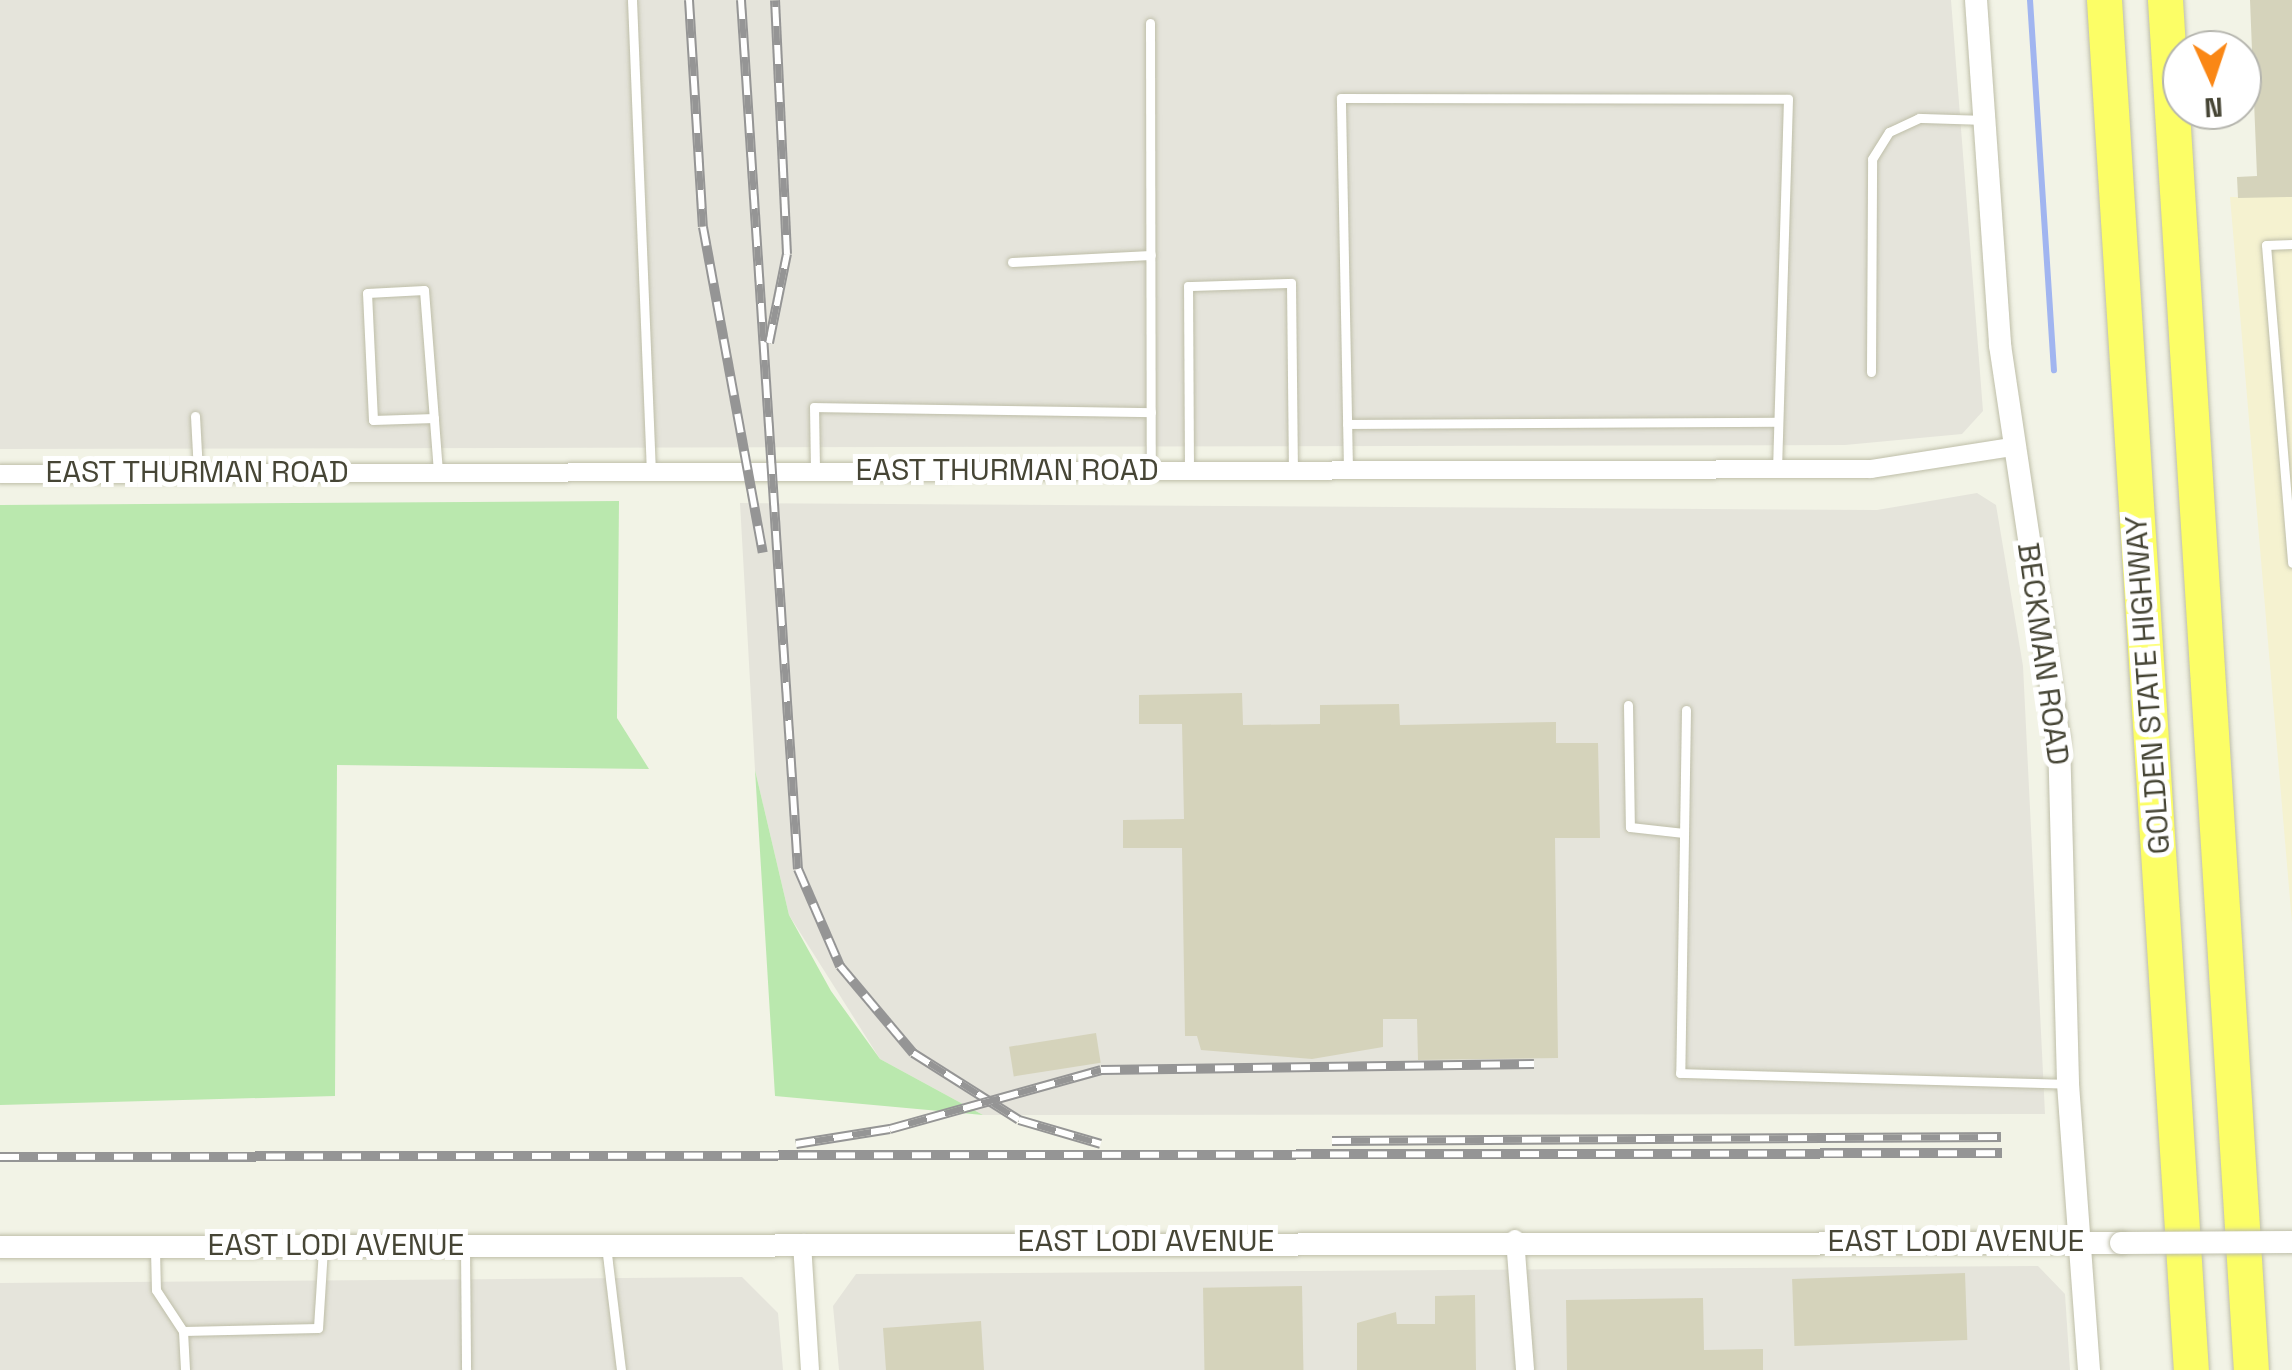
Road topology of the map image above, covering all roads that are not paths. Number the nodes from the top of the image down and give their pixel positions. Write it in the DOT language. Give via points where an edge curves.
graph roads {
  1 [pos="632,0"];
  2 [pos="1976,0"];
  3 [pos="2104,0"];
  4 [pos="2165,0"];
  5 [pos="1150,23"];
  6 [pos="1983,120"];
  7 [pos="2292,244"];
  8 [pos="1151,255"];
  9 [pos="1012,262"];
  10 [pos="1871,372"];
  11 [pos="1151,412"];
  12 [pos="195,416"];
  13 [pos="434,418"];
  14 [pos="1778,422"];
  15 [pos="1347,424"];
  16 [pos="2012,448"];
  17 [pos="651,470"];
  18 [pos="815,470"];
  19 [pos="1152,470"];
  20 [pos="1188,470"];
  21 [pos="1293,470"];
  22 [pos="1348,470"];
  23 [pos="1776,470"];
  24 [pos="438,471"];
  25 [pos="198,472"];
  26 [pos="0,474"];
  27 [pos="2292,564"];
  28 [pos="1628,705"];
  29 [pos="1686,710"];
  30 [pos="1684,833"];
  31 [pos="2068,1084"];
  32 [pos="1515,1239"];
  33 [pos="2080,1242"];
  34 [pos="2292,1242"];
  35 [pos="802,1243"];
  36 [pos="464,1244"];
  37 [pos="605,1244"];
  38 [pos="324,1245"];
  39 [pos="155,1246"];
  40 [pos="0,1247"];
  41 [pos="183,1331"];
  42 [pos="185,1370"];
  43 [pos="466,1370"];
  44 [pos="622,1370"];
  45 [pos="810,1370"];
  46 [pos="1525,1370"];
  47 [pos="2089,1370"];
  48 [pos="2191,1370"];
  49 [pos="2251,1370"];
  1 -- 17 [label="lane"];
  2 -- 6 [label="street, BECKMAN ROAD"];
  3 -- 48 [label="highway, GOLDEN STATE HIGHWAY"];
  4 -- 49 [label="highway, GOLDEN STATE HIGHWAY"];
  5 -- 8 [label="lane"];
  6 -- 10 [label="lane" via="1919,118 1889,132 1872,159"];
  6 -- 16 [label="street, BECKMAN ROAD"];
  7 -- 27 [label="lane" via="2266,245"];
  8 -- 9 [label="lane"];
  8 -- 11 [label="lane"];
  11 -- 18 [label="lane" via="814,407"];
  11 -- 19 [label="lane"];
  12 -- 25 [label="lane"];
  13 -- 13 [label="lane" via="373,420 367,293 424,290"];
  13 -- 24 [label="lane"];
  14 -- 15 [label="lane"];
  14 -- 15 [label="lane" via="1788,98 1341,98"];
  14 -- 23 [label="lane"];
  15 -- 22 [label="lane"];
  16 -- 23 [label="street, EAST THURMAN ROAD" via="1928,464"];
  16 -- 31 [label="street, BECKMAN ROAD" via="2059,738"];
  17 -- 18 [label="street, EAST THURMAN ROAD"];
  17 -- 24 [label="street, EAST THURMAN ROAD"];
  18 -- 19 [label="street, EAST THURMAN ROAD"];
  19 -- 20 [label="street, EAST THURMAN ROAD"];
  20 -- 21 [label="street, EAST THURMAN ROAD"];
  20 -- 21 [label="lane" via="1188,286 1290,283"];
  21 -- 22 [label="street, EAST THURMAN ROAD"];
  22 -- 23 [label="street, EAST THURMAN ROAD"];
  24 -- 25 [label="street, EAST THURMAN ROAD"];
  25 -- 26 [label="street, EAST THURMAN ROAD"];
  28 -- 30 [label="lane" via="1630,827"];
  29 -- 30 [label="lane"];
  30 -- 31 [label="lane" via="1680,1073"];
  31 -- 33 [label="street, BECKMAN ROAD"];
  32 -- 33 [label="street, EAST LODI AVENUE"];
  32 -- 35 [label="street, EAST LODI AVENUE"];
  32 -- 46 [label="street"];
  33 -- 34 [label="street, EAST LODI AVENUE, bridge"];
  33 -- 47 [label="street, BECKMAN ROAD"];
  35 -- 37 [label="street, EAST LODI AVENUE"];
  35 -- 45 [label="street"];
  36 -- 37 [label="street, EAST LODI AVENUE"];
  36 -- 38 [label="street, EAST LODI AVENUE"];
  36 -- 43 [label="lane"];
  37 -- 44 [label="lane"];
  38 -- 39 [label="street, EAST LODI AVENUE"];
  38 -- 41 [label="lane" via="318,1328"];
  39 -- 40 [label="street, EAST LODI AVENUE"];
  39 -- 41 [label="lane" via="156,1290"];
  41 -- 42 [label="lane"];
}
